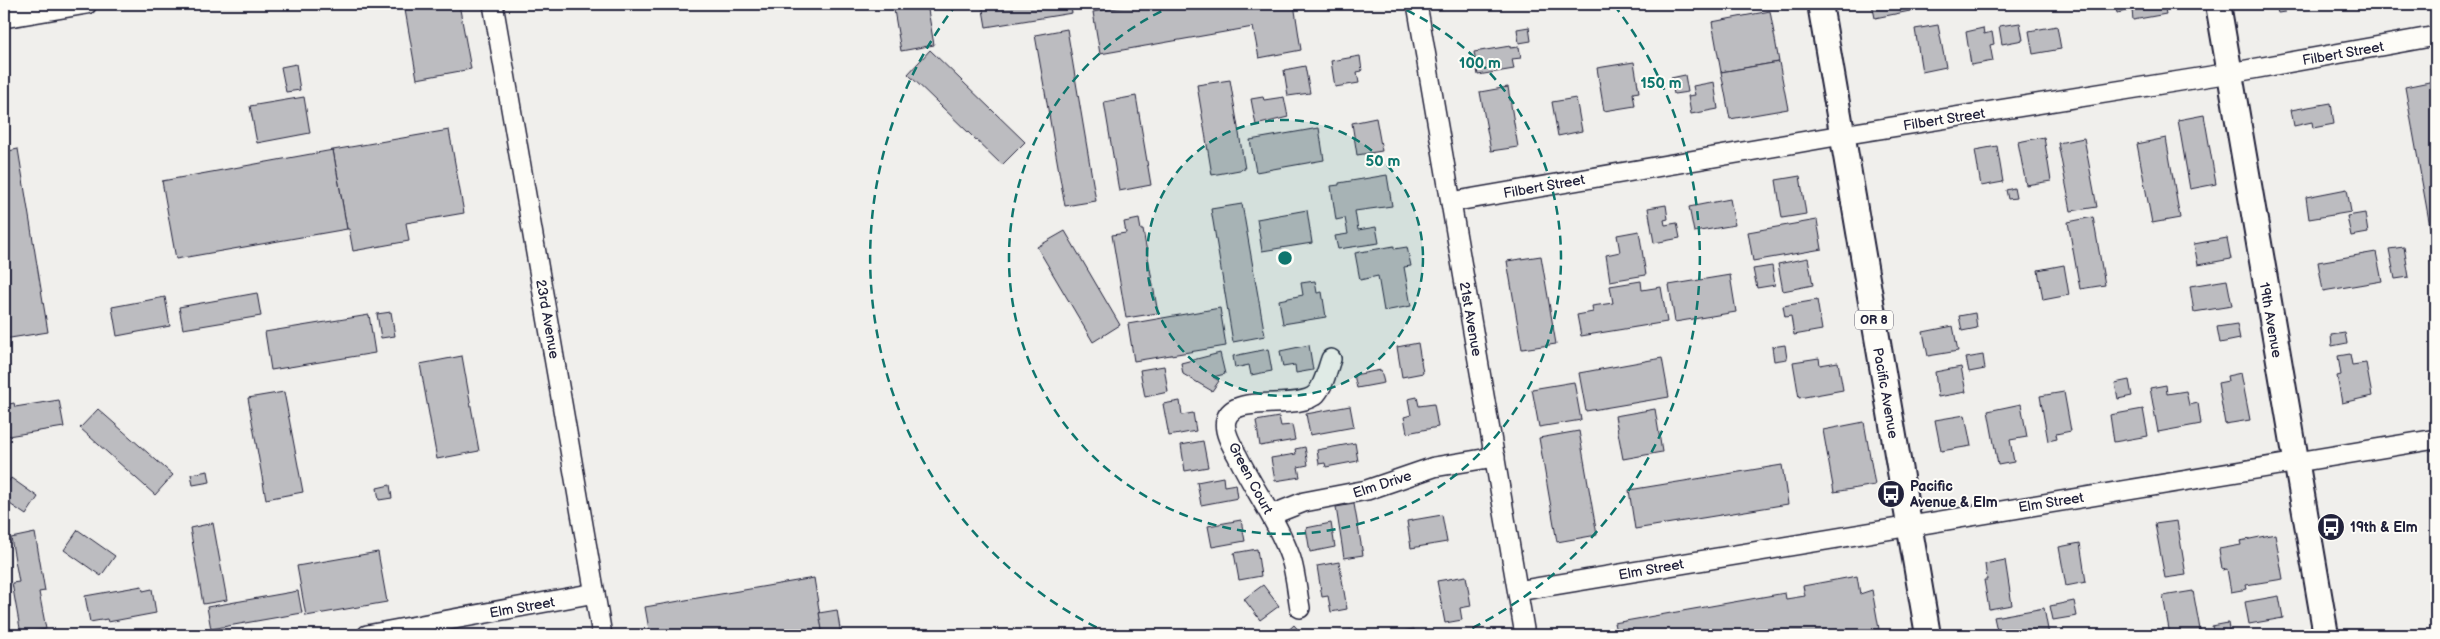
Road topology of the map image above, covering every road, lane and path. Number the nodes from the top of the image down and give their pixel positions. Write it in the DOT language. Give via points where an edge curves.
graph roads {
  1 [pos="87,4"];
  2 [pos="493,4"];
  3 [pos="1417,4"];
  4 [pos="1820,4"];
  5 [pos="2218,4"];
  6 [pos="4,18"];
  7 [pos="2436,36"];
  8 [pos="2230,73"];
  9 [pos="1842,135"];
  10 [pos="1451,202"];
  11 [pos="1331,359"];
  12 [pos="2436,438"];
  13 [pos="1494,457"];
  14 [pos="2296,463"];
  15 [pos="1271,515"];
  16 [pos="1910,525"];
  17 [pos="1518,591"];
  18 [pos="596,593"];
  19 [pos="1300,608"];
  20 [pos="389,633"];
  21 [pos="367,635"];
  22 [pos="602,635"];
  23 [pos="1525,635"];
  24 [pos="1928,635"];
  25 [pos="2326,635"];
  1 -- 6 [label="street"];
  2 -- 18 [label="street, 23rd Avenue"];
  3 -- 10 [label="street, 21st Avenue"];
  4 -- 9 [label="main road, Pacific Avenue / OR 8"];
  5 -- 8 [label="main road, 19th Avenue"];
  7 -- 8 [label="street, Filbert Street"];
  8 -- 9 [label="street, Filbert Street"];
  8 -- 14 [label="main road, 19th Avenue"];
  9 -- 10 [label="street, Filbert Street"];
  9 -- 16 [label="main road, Pacific Avenue / OR 8"];
  10 -- 13 [label="street, 21st Avenue"];
  11 -- 15 [label="street, Green Court" via="1321,386 1310,398 1249,404 1226,416 1230,440"];
  12 -- 14 [label="street, Elm Street"];
  13 -- 15 [label="street, Elm Drive" via="1434,467 1368,490 1304,502"];
  13 -- 17 [label="street, 21st Avenue"];
  14 -- 16 [label="street, Elm Street"];
  14 -- 25 [label="main road, 19th Avenue"];
  15 -- 19 [label="street, Green Court" via="1291,560"];
  16 -- 17 [label="street, Elm Street"];
  16 -- 24 [label="main road, Pacific Avenue / OR 8"];
  17 -- 23 [label="street, 21st Avenue"];
  18 -- 20 [label="street, Elm Street"];
  18 -- 22 [label="street, 23rd Avenue"];
  20 -- 21 [label="street, Elm Street"];
}
